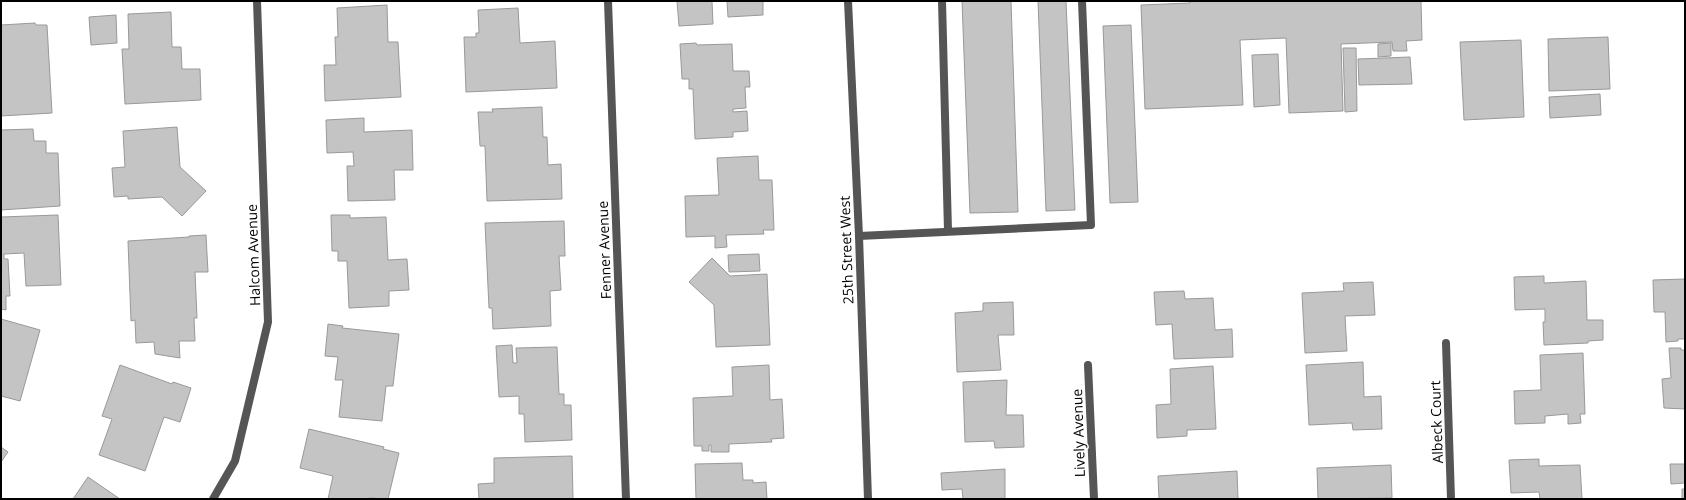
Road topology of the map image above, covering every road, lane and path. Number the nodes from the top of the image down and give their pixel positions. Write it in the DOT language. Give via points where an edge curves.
graph roads {
  1 [pos="257,1"];
  2 [pos="608,1"];
  3 [pos="848,1"];
  4 [pos="942,1"];
  5 [pos="1082,1"];
  6 [pos="948,231"];
  7 [pos="859,236"];
  8 [pos="1446,343"];
  9 [pos="1088,365"];
  10 [pos="214,499"];
  11 [pos="626,499"];
  12 [pos="868,499"];
  13 [pos="1094,499"];
  14 [pos="1451,499"];
  1 -- 10 [label="street, Halcom Avenue" via="268,322 235,461"];
  2 -- 11 [label="street, Fenner Avenue"];
  3 -- 7 [label="street, 25th Street West"];
  4 -- 6 [label="street"];
  5 -- 6 [label="street" via="1091,225"];
  6 -- 7 [label="street"];
  7 -- 12 [label="street, 25th Street West"];
  8 -- 14 [label="street, Albeck Court"];
  9 -- 13 [label="street, Lively Avenue"];
}
